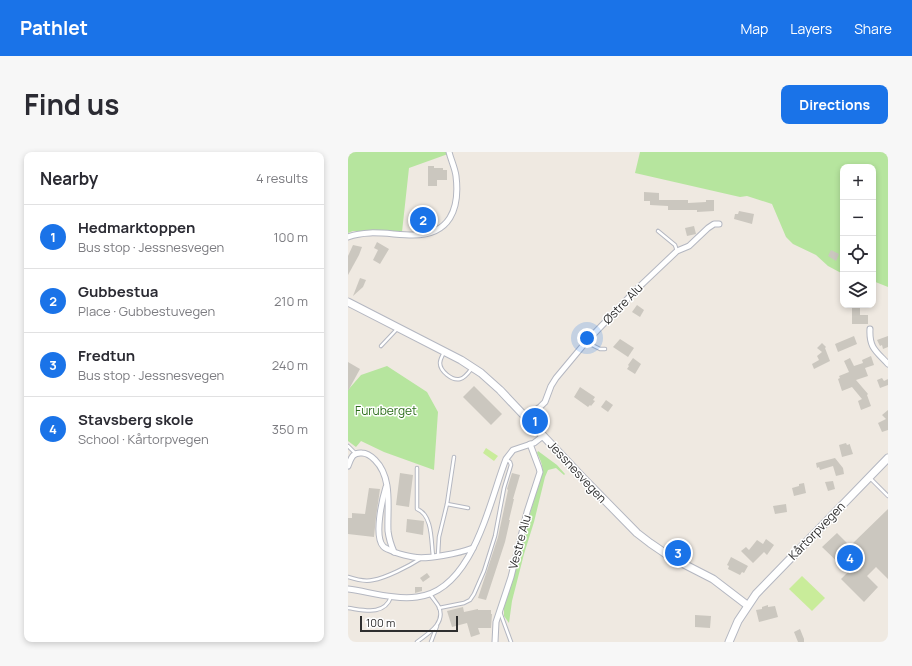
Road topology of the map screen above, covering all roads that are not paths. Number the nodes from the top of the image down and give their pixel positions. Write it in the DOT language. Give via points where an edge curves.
graph roads {
  1 [pos="449,152"];
  2 [pos="719,224"];
  3 [pos="658,231"];
  4 [pos="348,237"];
  5 [pos="677,251"];
  6 [pos="348,302"];
  7 [pos="398,328"];
  8 [pos="870,329"];
  9 [pos="586,342"];
  10 [pos="381,346"];
  11 [pos="605,349"];
  12 [pos="445,351"];
  13 [pos="888,364"];
  14 [pos="472,367"];
  15 [pos="525,417"];
  16 [pos="543,436"];
  17 [pos="530,444"];
  18 [pos="348,446"];
  19 [pos="355,453"];
  20 [pos="454,457"];
  21 [pos="888,458"];
  22 [pos="506,459"];
  23 [pos="348,466"];
  24 [pos="417,468"];
  25 [pos="869,478"];
  26 [pos="387,484"];
  27 [pos="888,496"];
  28 [pos="447,504"];
  29 [pos="468,508"];
  30 [pos="473,548"];
  31 [pos="394,552"];
  32 [pos="436,556"];
  33 [pos="422,558"];
  34 [pos="348,577"];
  35 [pos="348,589"];
  36 [pos="430,594"];
  37 [pos="392,596"];
  38 [pos="747,605"];
  39 [pos="348,608"];
  40 [pos="439,608"];
  41 [pos="500,611"];
  42 [pos="437,625"];
  43 [pos="417,642"];
  44 [pos="431,642"];
  45 [pos="495,642"];
  46 [pos="512,642"];
  47 [pos="729,642"];
  1 -- 4 [label="street" via="456,176 456,204 450,220 439,230 414,235 377,233 355,234"];
  2 -- 5 [label="street, Østre Alu" via="714,224 689,246"];
  3 -- 5 [label="lane" via="672,242"];
  5 -- 9 [label="street, Østre Alu"];
  6 -- 7 [label="main road, Jessnesvegen"];
  7 -- 10 [label="lane"];
  7 -- 12 [label="main road, Jessnesvegen"];
  8 -- 13 [label="street" via="871,345"];
  9 -- 11 [label="lane"];
  9 -- 15 [label="street, Østre Alu" via="556,378 545,402"];
  12 -- 14 [label="main road, Jessnesvegen"];
  12 -- 14 [label="lane" via="440,361 441,370 455,379 464,377"];
  14 -- 15 [label="main road, Jessnesvegen" via="490,380"];
  15 -- 16 [label="main road, Jessnesvegen"];
  16 -- 17 [label="street" via="539,441"];
  16 -- 38 [label="main road, Jessnesvegen" via="641,537 672,558 718,582"];
  17 -- 22 [label="street" via="513,450"];
  17 -- 41 [label="street, Vestre Alu" via="540,472"];
  18 -- 19 [label="lane"];
  19 -- 23 [label="street"];
  19 -- 26 [label="street" via="370,455 378,463"];
  20 -- 28 [label="lane"];
  21 -- 25 [label="main road, Kårtorpvegen"];
  22 -- 30 [label="street" via="483,528"];
  22 -- 40 [label="lane" via="511,464 495,536 484,571 470,600"];
  24 -- 32 [label="lane" via="417,510 425,514 429,520"];
  25 -- 27 [label="lane"];
  25 -- 38 [label="main road, Kårtorpvegen"];
  26 -- 31 [label="street" via="388,532"];
  26 -- 31 [label="street" via="379,539 384,547"];
  28 -- 29 [label="lane"];
  28 -- 32 [label="lane"];
  30 -- 32 [label="street"];
  30 -- 36 [label="street" via="457,575"];
  31 -- 33 [label="street"];
  32 -- 33 [label="street"];
  33 -- 34 [label="lane" via="412,565 374,580 361,581"];
  35 -- 37 [label="street"];
  36 -- 37 [label="street" via="416,598"];
  36 -- 40 [label="lane"];
  37 -- 39 [label="lane" via="382,608 374,611"];
  38 -- 47 [label="main road, Kårtorpvegen"];
  40 -- 42 [label="lane" via="440,617"];
  41 -- 45 [label="street, Vestre Alu" via="496,622"];
  41 -- 46 [label="lane"];
  42 -- 43 [label="lane"];
  42 -- 44 [label="lane"];
}
